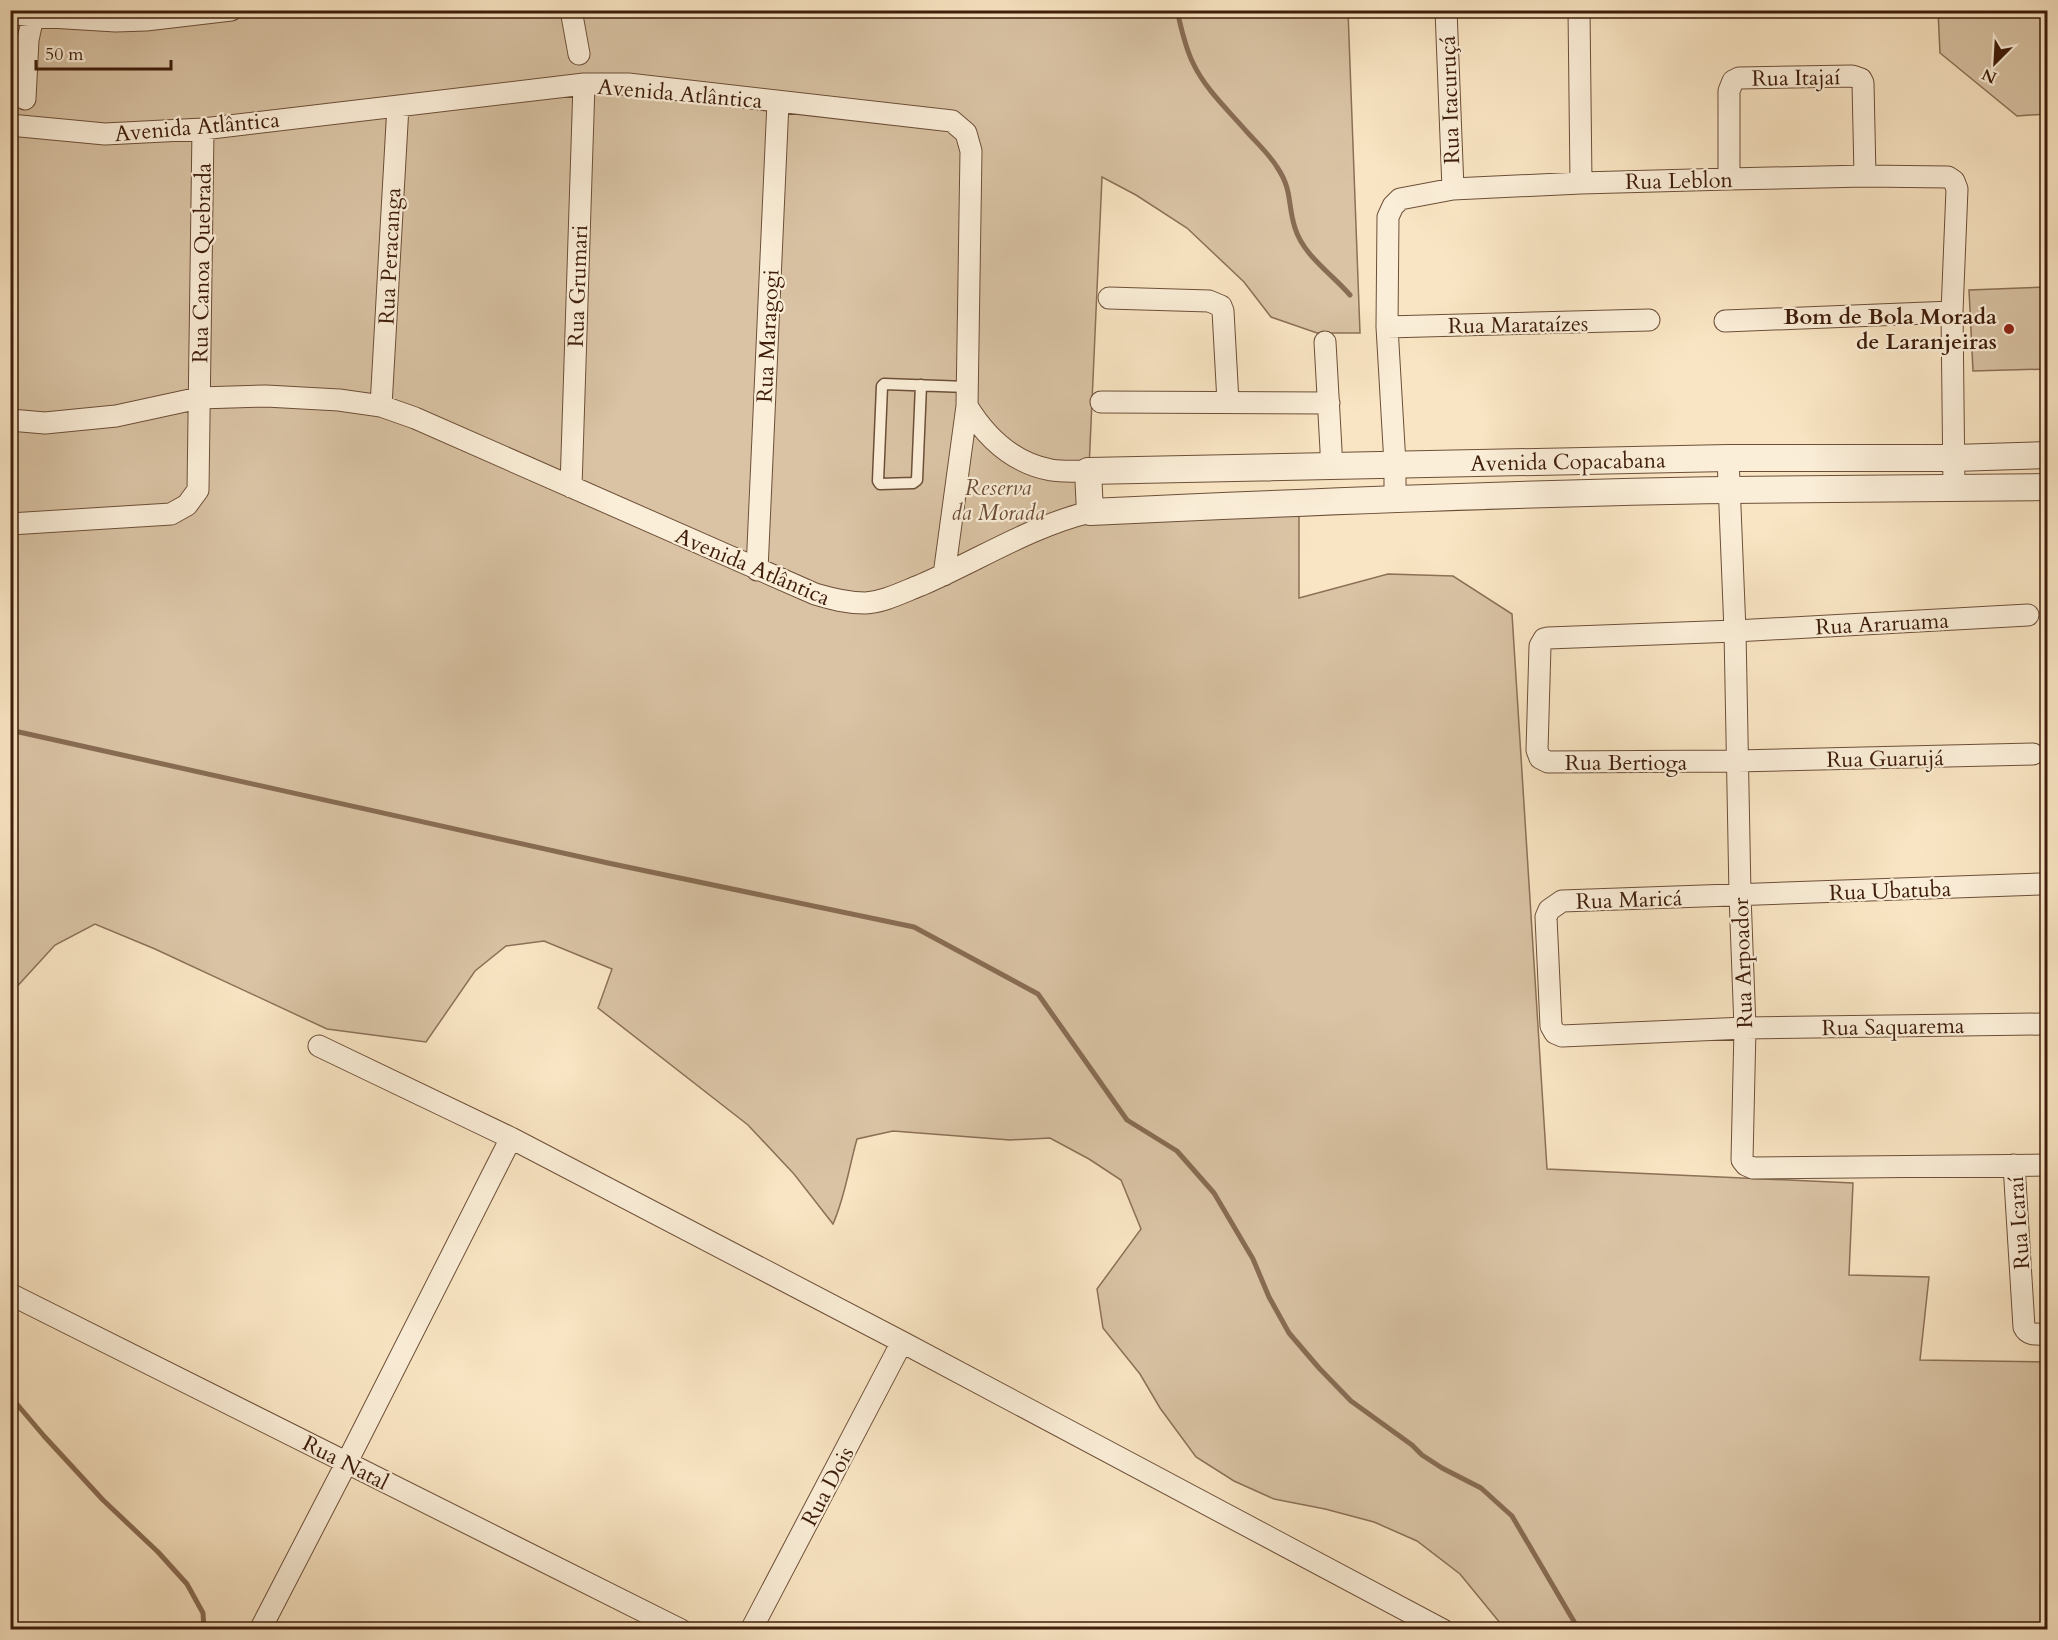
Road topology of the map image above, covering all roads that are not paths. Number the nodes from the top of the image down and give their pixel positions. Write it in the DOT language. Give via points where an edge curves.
graph roads {
  1 [pos="231,10"];
  2 [pos="570,10"];
  3 [pos="1446,10"];
  4 [pos="1579,10"];
  5 [pos="10,13"];
  6 [pos="33,16"];
  7 [pos="579,54"];
  8 [pos="584,84"];
  9 [pos="25,99"];
  10 [pos="778,102"];
  11 [pos="398,105"];
  12 [pos="10,125"];
  13 [pos="203,129"];
  14 [pos="1865,176"];
  15 [pos="1729,179"];
  16 [pos="1581,183"];
  17 [pos="1453,189"];
  18 [pos="1109,298"];
  19 [pos="1952,312"];
  20 [pos="1649,321"];
  21 [pos="1725,321"];
  22 [pos="1387,327"];
  23 [pos="1325,342"];
  24 [pos="921,385"];
  25 [pos="967,397"];
  26 [pos="199,398"];
  27 [pos="1101,402"];
  28 [pos="1228,402"];
  29 [pos="1329,403"];
  30 [pos="381,406"];
  31 [pos="10,420"];
  32 [pos="2048,455"];
  33 [pos="1728,458"];
  34 [pos="1954,458"];
  35 [pos="1395,464"];
  36 [pos="1331,467"];
  37 [pos="1088,471"];
  38 [pos="571,487"];
  39 [pos="2048,487"];
  40 [pos="1954,489"];
  41 [pos="1730,490"];
  42 [pos="1395,498"];
  43 [pos="1090,512"];
  44 [pos="10,524"];
  45 [pos="757,570"];
  46 [pos="944,575"];
  47 [pos="2028,615"];
  48 [pos="1735,631"];
  49 [pos="2033,754"];
  50 [pos="1737,761"];
  51 [pos="2040,884"];
  52 [pos="1740,895"];
  53 [pos="2042,1024"];
  54 [pos="1745,1028"];
  55 [pos="319,1046"];
  56 [pos="511,1138"];
  57 [pos="2014,1165"];
  58 [pos="2048,1165"];
  59 [pos="10,1294"];
  60 [pos="2048,1334"];
  61 [pos="902,1342"];
  62 [pos="347,1462"];
  63 [pos="260,1629"];
  64 [pos="681,1629"];
  65 [pos="752,1629"];
  66 [pos="1443,1629"];
  1 -- 6 [label="street" via="116,21"];
  2 -- 7 [label="street"];
  3 -- 17 [label="street, Rua Itacuruçá"];
  4 -- 16 [label="street"];
  5 -- 6 [label="street"];
  6 -- 9 [label="street"];
  8 -- 10 [label="street, Avenida Atlântica" via="628,84"];
  8 -- 11 [label="street, Avenida Atlântica"];
  8 -- 38 [label="street, Rua Grumari"];
  10 -- 25 [label="street, Avenida Atlântica" via="942,119 960,126 966,133 972,151"];
  10 -- 45 [label="street, Rua Maragogi"];
  11 -- 13 [label="street, Avenida Atlântica"];
  11 -- 30 [label="street, Rua Peracanga"];
  12 -- 13 [label="street, Avenida Atlântica" via="105,134"];
  13 -- 26 [label="street, Rua Canoa Quebrada"];
  14 -- 15 [label="street, Rua Leblon"];
  14 -- 15 [label="street, Rua Itajaí" via="1861,79 1739,78 1729,91"];
  14 -- 19 [label="street, Rua Leblon" via="1948,177 1954,181 1957,189"];
  15 -- 16 [label="street, Rua Leblon"];
  16 -- 17 [label="street, Rua Leblon"];
  17 -- 22 [label="street, Rua Leblon" via="1400,199 1392,206 1388,217"];
  18 -- 28 [label="street" via="1209,301 1221,306"];
  19 -- 21 [label="street"];
  19 -- 34 [label="street, Rua Leblon"];
  20 -- 22 [label="street, Rua Marataízes"];
  22 -- 35 [label="street, Rua Leblon"];
  23 -- 29 [label="street"];
  24 -- 24 [label="lane" via="882,386 880,483 916,480"];
  24 -- 25 [label="lane"];
  25 -- 37 [label="street" via="981,428 1003,449 1051,470"];
  25 -- 46 [label="street, Avenida Atlântica"];
  26 -- 30 [label="street, Avenida Atlântica" via="266,396"];
  26 -- 31 [label="street, Avenida Atlântica" via="116,416 45,423"];
  26 -- 44 [label="street, Rua Canoa Quebrada" via="198,490 187,505 171,514"];
  27 -- 28 [label="street"];
  28 -- 29 [label="street"];
  29 -- 36 [label="street"];
  30 -- 38 [label="street, Avenida Atlântica"];
  32 -- 34 [label="street, Avenida Copacabana"];
  33 -- 34 [label="street, Avenida Copacabana"];
  33 -- 35 [label="street, Avenida Copacabana"];
  33 -- 41 [label="street, Rua Arpoador"];
  34 -- 40 [label="street, Rua Leblon"];
  35 -- 36 [label="street, Avenida Copacabana"];
  35 -- 42 [label="street, Rua Leblon"];
  36 -- 37 [label="street, Avenida Copacabana"];
  37 -- 43 [label="street"];
  38 -- 45 [label="street, Avenida Atlântica"];
  39 -- 40 [label="street, Avenida Copacabana"];
  40 -- 41 [label="street, Avenida Copacabana"];
  41 -- 42 [label="street, Avenida Copacabana"];
  41 -- 48 [label="street, Rua Arpoador"];
  42 -- 43 [label="street, Avenida Copacabana"];
  43 -- 46 [label="street, Avenida Atlântica" via="1065,518"];
  45 -- 46 [label="street, Avenida Atlântica" via="840,602 866,603 892,597"];
  47 -- 48 [label="street, Rua Araruama"];
  48 -- 50 [label="street, Rua Arpoador"];
  48 -- 50 [label="street, Rua Bertioga" via="1544,639 1540,646 1537,750 1540,758 1548,762"];
  49 -- 50 [label="street, Rua Guarujá"];
  50 -- 52 [label="street, Rua Arpoador"];
  51 -- 52 [label="street, Rua Ubatuba"];
  52 -- 54 [label="street, Rua Arpoador"];
  52 -- 54 [label="street, Rua Maricá" via="1562,902 1549,910 1546,917 1551,1026 1555,1033 1562,1036"];
  53 -- 54 [label="street, Rua Saquarema"];
  54 -- 57 [label="street, Rua Arpoador" via="1742,1160 1746,1165"];
  55 -- 56 [label="street"];
  56 -- 61 [label="street"];
  56 -- 62 [label="street"];
  57 -- 58 [label="street, Rua Arpoador"];
  57 -- 60 [label="street, Rua Icaraí" via="2024,1326 2030,1334"];
  59 -- 62 [label="street, Rua Natal"];
  61 -- 65 [label="street, Rua Dois"];
  61 -- 66 [label="street"];
  62 -- 63 [label="street"];
  62 -- 64 [label="street, Rua Natal"];
}
